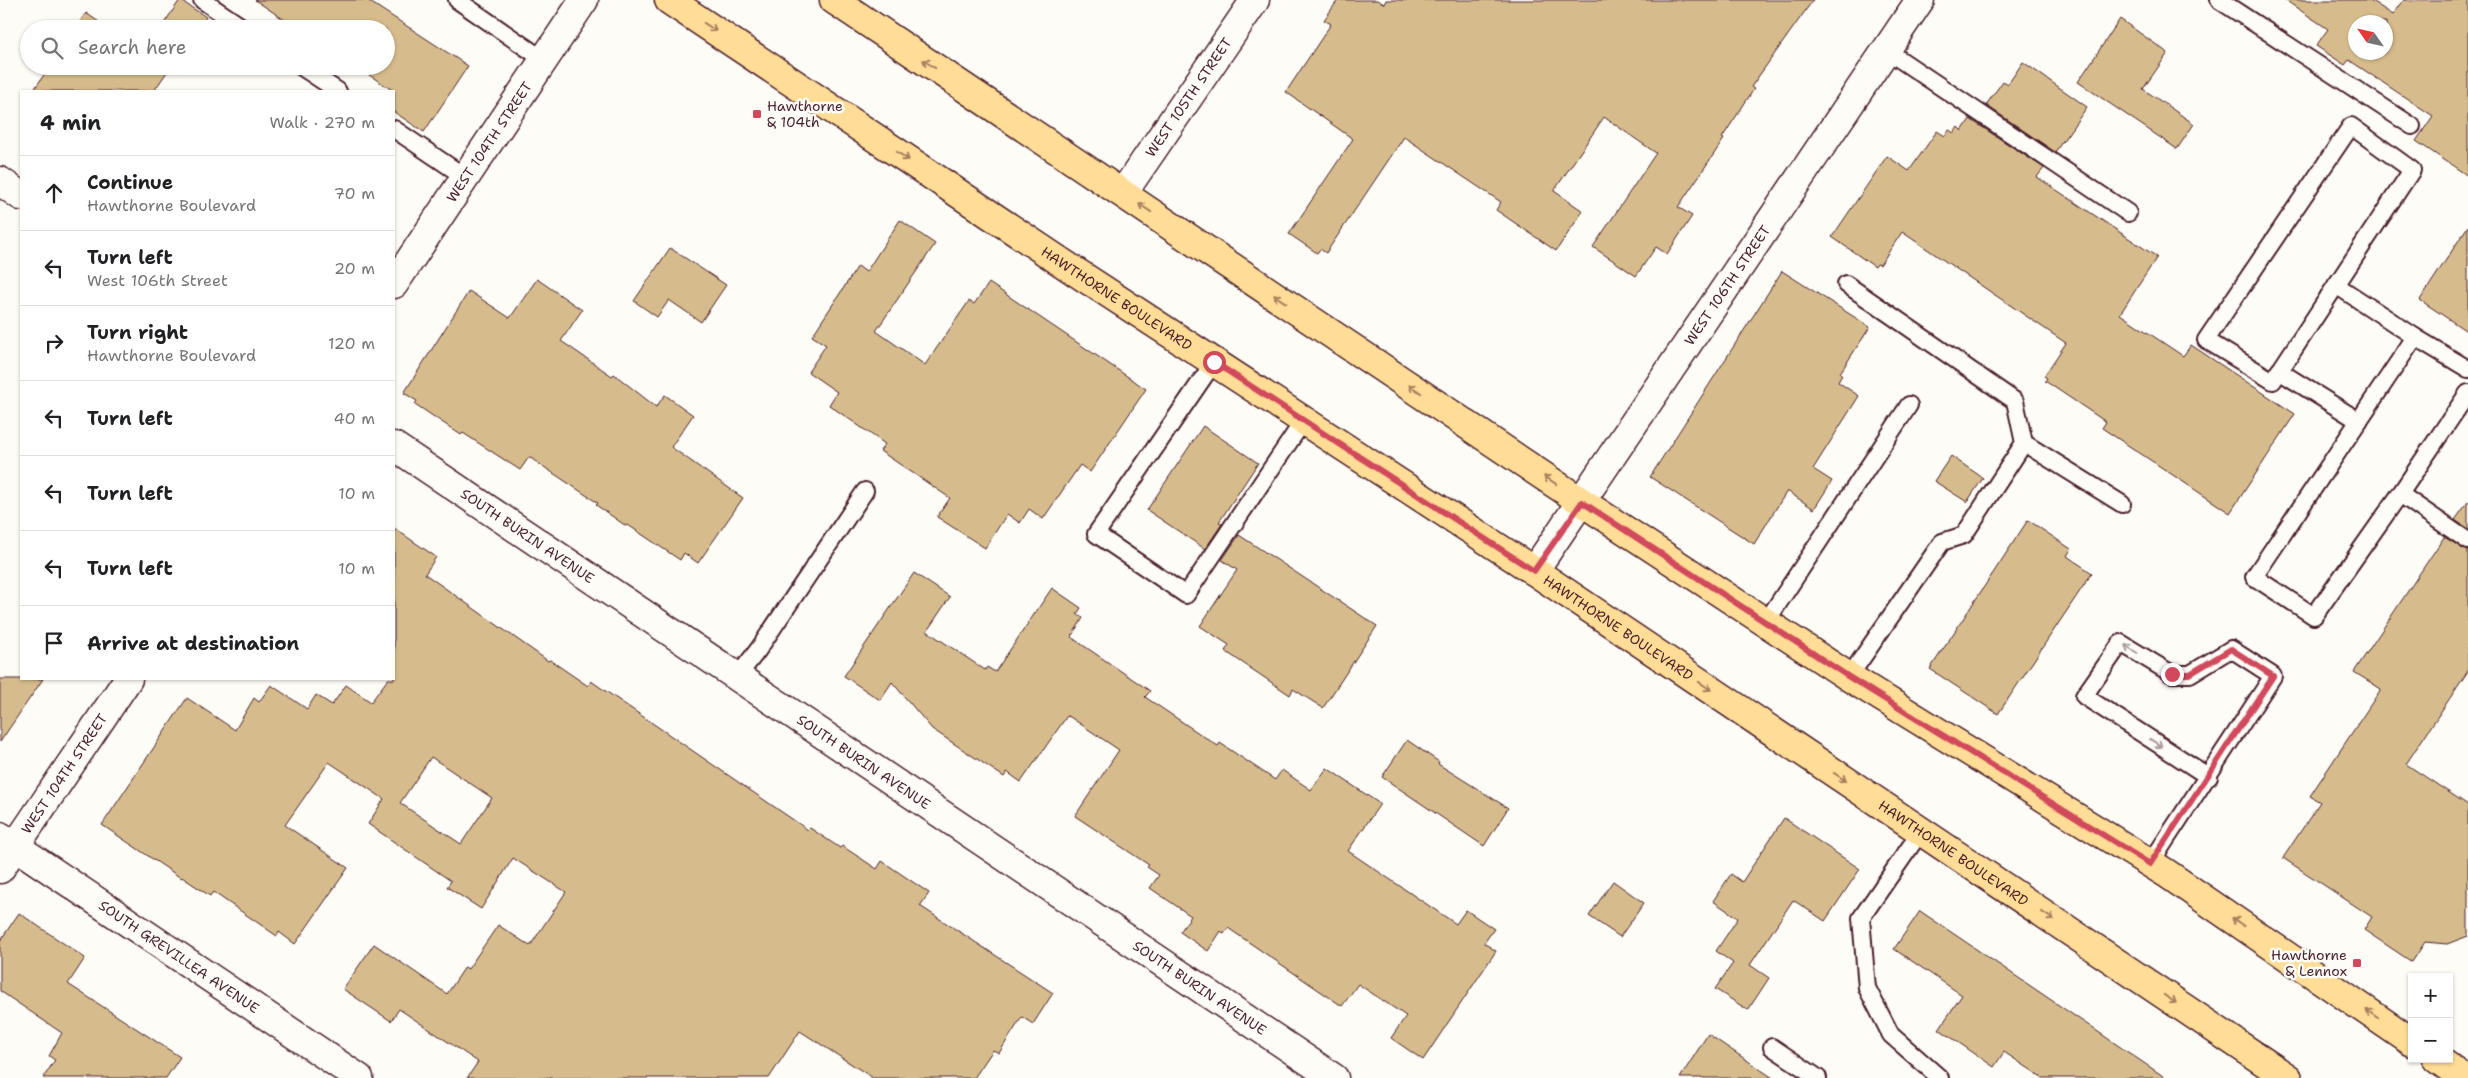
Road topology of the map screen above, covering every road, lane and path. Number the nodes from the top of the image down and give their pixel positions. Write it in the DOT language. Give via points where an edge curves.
graph roads {
  1 [pos="202,0"];
  2 [pos="457,0"];
  3 [pos="584,0"];
  4 [pos="669,0"];
  5 [pos="834,0"];
  6 [pos="1255,0"];
  7 [pos="1920,0"];
  8 [pos="2219,0"];
  9 [pos="232,20"];
  10 [pos="1886,50"];
  11 [pos="544,60"];
  12 [pos="314,75"];
  13 [pos="336,90"];
  14 [pos="2412,126"];
  15 [pos="395,130"];
  16 [pos="465,177"];
  17 [pos="0,181"];
  18 [pos="1123,193"];
  19 [pos="20,195"];
  20 [pos="2128,213"];
  21 [pos="395,282"];
  22 [pos="1846,284"];
  23 [pos="2336,285"];
  24 [pos="2415,337"];
  25 [pos="1214,362"];
  26 [pos="2468,369"];
  27 [pos="2279,371"];
  28 [pos="2468,393"];
  29 [pos="1909,405"];
  30 [pos="1304,420"];
  31 [pos="2359,421"];
  32 [pos="2024,443"];
  33 [pos="395,447"];
  34 [pos="865,491"];
  35 [pos="2400,494"];
  36 [pos="1582,502"];
  37 [pos="2122,504"];
  38 [pos="2468,541"];
  39 [pos="1534,571"];
  40 [pos="1766,622"];
  41 [pos="737,677"];
  42 [pos="1849,677"];
  43 [pos="127,680"];
  44 [pos="2209,777"];
  45 [pos="1921,831"];
  46 [pos="8,841"];
  47 [pos="2150,864"];
  48 [pos="0,870"];
  49 [pos="2408,1039"];
  50 [pos="1772,1047"];
  51 [pos="2443,1063"];
  52 [pos="359,1078"];
  53 [pos="1334,1078"];
  54 [pos="1818,1078"];
  55 [pos="1940,1078"];
  56 [pos="2288,1078"];
  57 [pos="2464,1078"];
  1 -- 9 [label="lane"];
  2 -- 11 [label="lane"];
  3 -- 11 [label="street, WEST 104TH STREET"];
  4 -- 25 [label="main road, HAWTHORNE BOULEVARD, one-way"];
  18 -- 5 [label="main road, one-way"];
  6 -- 18 [label="street, WEST 105TH STREET"];
  7 -- 10 [label="street, WEST 106TH STREET"];
  8 -- 14 [label="lane"];
  10 -- 20 [label="lane"];
  10 -- 36 [label="street, WEST 106TH STREET"];
  11 -- 16 [label="street, WEST 104TH STREET"];
  12 -- 13 [label="lane"];
  15 -- 16 [label="lane"];
  16 -- 21 [label="street, WEST 104TH STREET"];
  17 -- 19 [label="street"];
  36 -- 18 [label="main road, one-way"];
  22 -- 32 [label="lane" via="2015,401"];
  23 -- 24 [label="lane"];
  23 -- 27 [label="lane"];
  23 -- 27 [label="lane" via="2412,170 2351,126 2206,340 2273,381"];
  24 -- 26 [label="lane"];
  24 -- 31 [label="lane"];
  25 -- 30 [label="main road, HAWTHORNE BOULEVARD"];
  25 -- 30 [label="lane" via="1096,534 1186,595"];
  27 -- 31 [label="lane"];
  28 -- 35 [label="lane"];
  29 -- 40 [label="lane"];
  30 -- 39 [label="main road, HAWTHORNE BOULEVARD"];
  31 -- 35 [label="lane" via="2254,577 2314,616"];
  32 -- 37 [label="lane"];
  32 -- 42 [label="lane" via="1964,534 1942,542"];
  33 -- 41 [label="street, SOUTH BURIN AVENUE"];
  34 -- 41 [label="lane"];
  35 -- 38 [label="lane"];
  36 -- 39 [label="street, WEST 106TH STREET"];
  36 -- 40 [label="main road"];
  39 -- 45 [label="main road, HAWTHORNE BOULEVARD, one-way"];
  40 -- 42 [label="main road"];
  41 -- 53 [label="street, SOUTH BURIN AVENUE"];
  42 -- 47 [label="main road"];
  43 -- 46 [label="street, WEST 104TH STREET"];
  44 -- 44 [label="lane, one-way" via="2273,676 2231,649 2190,674 2172,674 2121,642 2084,696"];
  44 -- 47 [label="lane"];
  45 -- 55 [label="lane" via="1861,918 1868,988 1879,1012 1891,1036"];
  45 -- 56 [label="main road, HAWTHORNE BOULEVARD, one-way"];
  46 -- 48 [label="street, WEST 104TH STREET"];
  46 -- 52 [label="street, SOUTH GREVILLEA AVENUE"];
  49 -- 47 [label="main road, one-way"];
  50 -- 54 [label="lane"];
  51 -- 57 [label="main road"];
}
